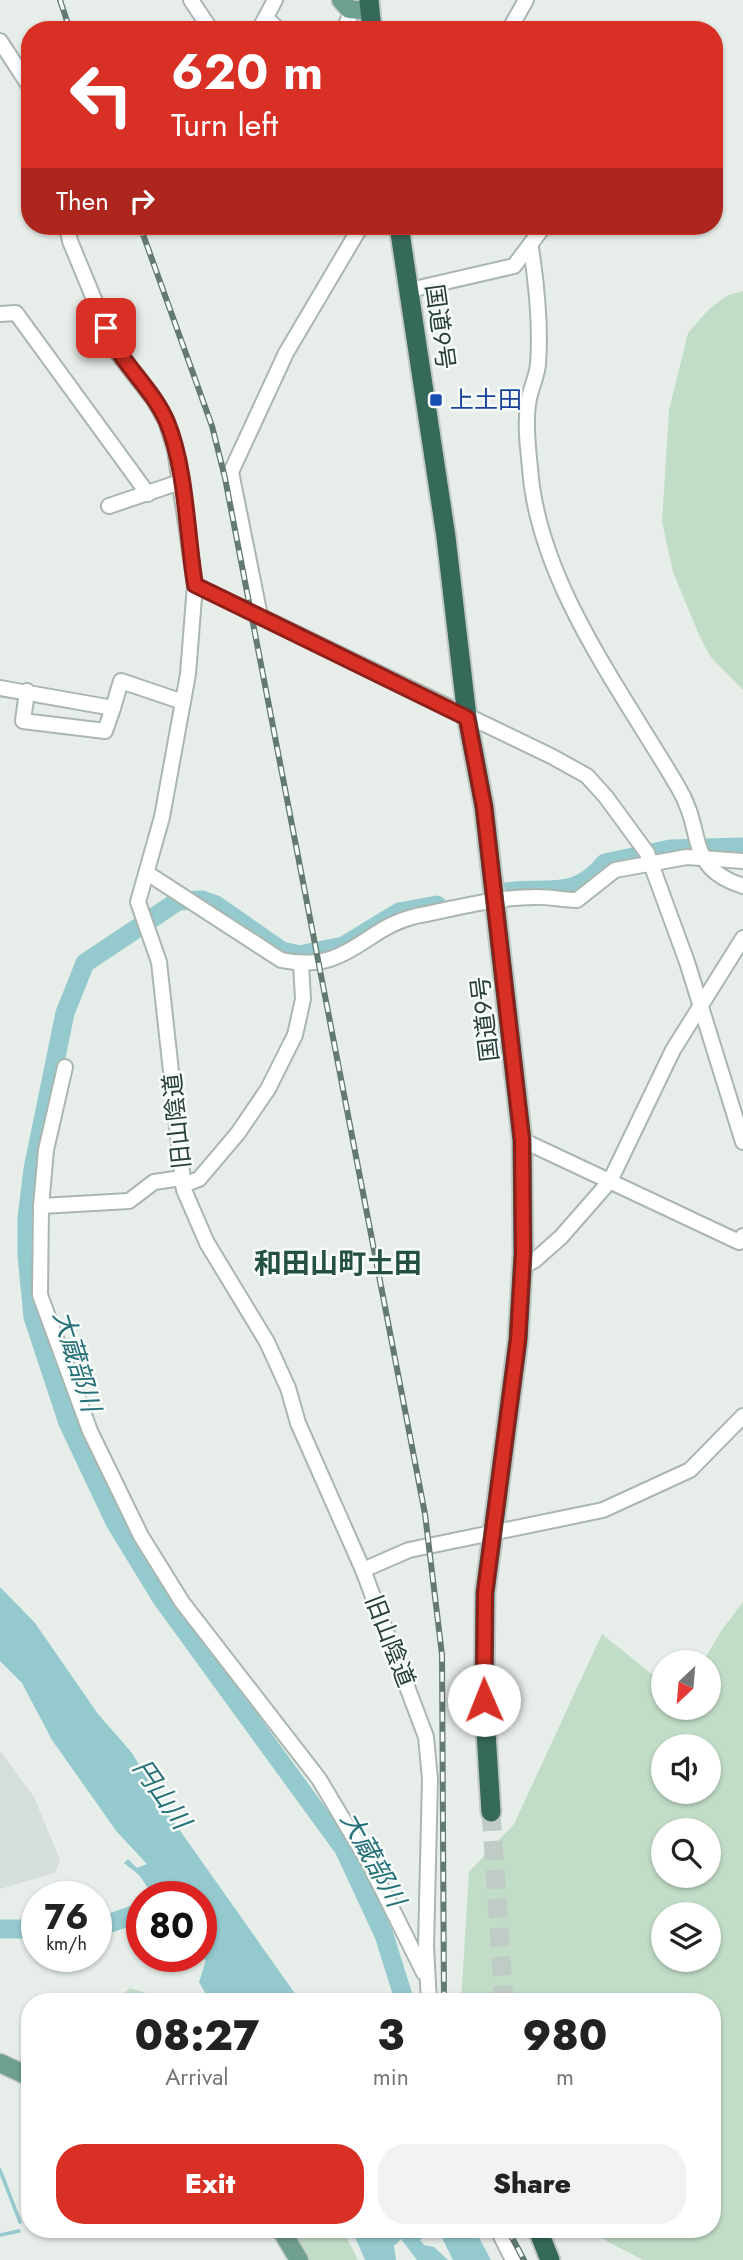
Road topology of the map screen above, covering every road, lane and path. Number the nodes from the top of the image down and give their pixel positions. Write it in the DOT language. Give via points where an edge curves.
graph roads {
  1 [pos="191,0"];
  2 [pos="275,0"];
  3 [pos="526,0"];
  4 [pos="205,21"];
  5 [pos="264,21"];
  6 [pos="514,21"];
  7 [pos="0,41"];
  8 [pos="21,73"];
  9 [pos="69,235"];
  10 [pos="356,235"];
  11 [pos="401,235"];
  12 [pos="539,235"];
  13 [pos="531,248"];
  14 [pos="410,290"];
  15 [pos="0,314"];
  16 [pos="180,482"];
  17 [pos="148,494"];
  18 [pos="109,506"];
  19 [pos="195,585"];
  20 [pos="260,616"];
  21 [pos="0,688"];
  22 [pos="27,691"];
  23 [pos="183,702"];
  24 [pos="113,708"];
  25 [pos="467,718"];
  26 [pos="702,860"];
  27 [pos="743,861"];
  28 [pos="651,863"];
  29 [pos="147,873"];
  30 [pos="743,886"];
  31 [pos="495,901"];
  32 [pos="743,938"];
  33 [pos="301,964"];
  34 [pos="701,1007"];
  35 [pos="65,1068"];
  36 [pos="522,1140"];
  37 [pos="743,1142"];
  38 [pos="610,1181"];
  39 [pos="183,1182"];
  40 [pos="41,1206"];
  41 [pos="743,1236"];
  42 [pos="522,1267"];
  43 [pos="743,1416"];
  44 [pos="491,1534"];
  45 [pos="363,1570"];
  46 [pos="491,1812"];
  47 [pos="426,1978"];
  48 [pos="428,1993"];
  49 [pos="0,2063"];
  50 [pos="21,2073"];
  51 [pos="286,2238"];
  52 [pos="502,2238"];
  53 [pos="541,2238"];
  54 [pos="299,2260"];
  55 [pos="513,2260"];
  56 [pos="550,2260"];
  1 -- 4 [label="street"];
  2 -- 5 [label="street"];
  3 -- 6 [label="street"];
  7 -- 8 [label="street"];
  9 -- 16 [label="street, 旧山陰道" via="115,350 166,421"];
  10 -- 20 [label="street" via="286,353 231,472"];
  11 -- 14 [label="highway, 国道9号"];
  12 -- 13 [label="street"];
  13 -- 14 [label="street" via="514,267"];
  13 -- 26 [label="street" via="539,344 528,428 542,541 563,593 683,795 698,833"];
  14 -- 25 [label="highway, 国道9号"];
  15 -- 17 [label="street" via="16,313"];
  16 -- 17 [label="street"];
  16 -- 19 [label="street, 旧山陰道"];
  17 -- 18 [label="street"];
  19 -- 20 [label="street"];
  19 -- 23 [label="street, 旧山陰道" via="192,653"];
  20 -- 25 [label="street"];
  21 -- 22 [label="street"];
  22 -- 24 [label="street"];
  22 -- 24 [label="street" via="23,720 105,731"];
  23 -- 24 [label="street" via="121,681"];
  23 -- 29 [label="street, 旧山陰道"];
  25 -- 28 [label="street" via="587,776 607,797"];
  25 -- 31 [label="highway, 国道9号"];
  26 -- 27 [label="street"];
  26 -- 28 [label="street" via="687,857"];
  26 -- 30 [label="street" via="711,871"];
  28 -- 31 [label="street" via="615,870 577,900 534,897"];
  28 -- 34 [label="street"];
  29 -- 33 [label="street" via="281,960"];
  29 -- 39 [label="street, 旧山陰道" via="138,902 159,962"];
  31 -- 33 [label="street" via="414,917 348,953"];
  31 -- 36 [label="highway, 国道9号"];
  32 -- 34 [label="street"];
  33 -- 39 [label="street" via="303,999 295,1035 268,1089 199,1179"];
  34 -- 37 [label="street"];
  34 -- 38 [label="street" via="673,1050"];
  35 -- 40 [label="street" via="46,1150"];
  36 -- 38 [label="street"];
  36 -- 42 [label="highway, 国道9号"];
  38 -- 41 [label="street" via="739,1242"];
  38 -- 42 [label="street" via="561,1237"];
  39 -- 40 [label="street" via="154,1182 129,1201"];
  39 -- 45 [label="street, 旧山陰道" via="207,1243 267,1342"];
  40 -- 47 [label="street" via="40,1295 89,1431 141,1536 182,1602 319,1779 369,1863"];
  42 -- 44 [label="highway, 国道9号" via="518,1340"];
  43 -- 44 [label="street" via="690,1470 673,1479 603,1510"];
  44 -- 45 [label="street" via="409,1550"];
  44 -- 46 [label="highway, 国道9号" via="483,1639"];
  45 -- 47 [label="street, 旧山陰道" via="426,1737 430,1779"];
  47 -- 48 [label="street, 旧山陰道"];
  49 -- 50 [label="main road"];
  51 -- 54 [label="main road"];
  52 -- 55 [label="street"];
  53 -- 56 [label="highway"];
}
